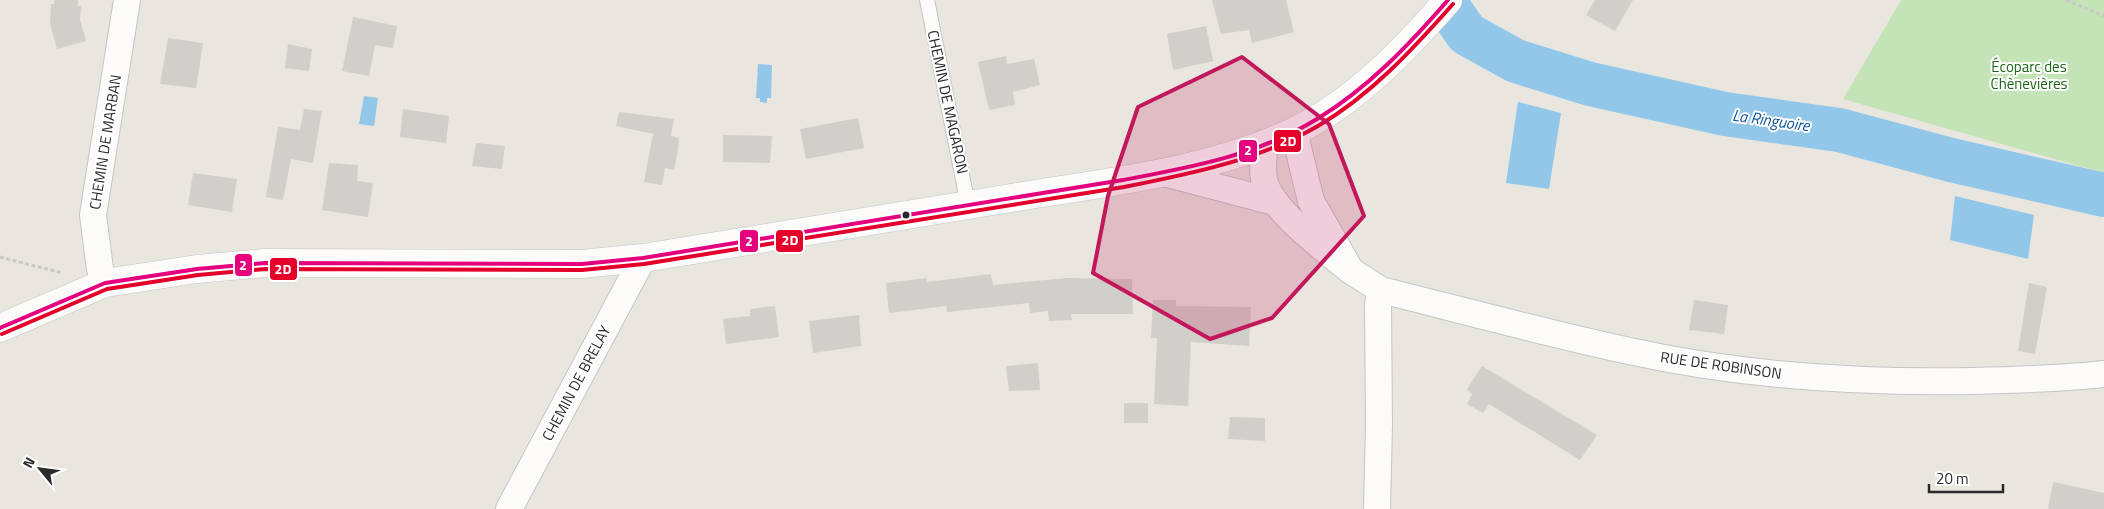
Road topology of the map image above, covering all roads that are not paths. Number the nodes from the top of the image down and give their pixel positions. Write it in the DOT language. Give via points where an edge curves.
graph roads {
  1 [pos="127,0"];
  2 [pos="927,0"];
  3 [pos="1448,0"];
  4 [pos="1294,131"];
  5 [pos="1264,144"];
  6 [pos="1164,173"];
  7 [pos="1274,202"];
  8 [pos="968,205"];
  9 [pos="643,258"];
  10 [pos="1351,271"];
  11 [pos="105,284"];
  12 [pos="1381,290"];
  13 [pos="0,328"];
  14 [pos="2104,374"];
  15 [pos="509,509"];
  16 [pos="1377,509"];
  1 -- 11 [label="street, CHEMIN DE MARBAN" via="93,215"];
  2 -- 8 [label="lane, CHEMIN DE MAGARON"];
  3 -- 4 [label="main road" via="1365,85 1330,112"];
  4 -- 5 [label="main road"];
  4 -- 10 [label="street, RUE DE ROBINSON" via="1310,202"];
  5 -- 6 [label="main road"];
  5 -- 7 [label="street, RUE DE ROBINSON" via="1264,179"];
  6 -- 7 [label="street, RUE DE ROBINSON"];
  6 -- 8 [label="main road"];
  7 -- 10 [label="street, RUE DE ROBINSON" via="1318,245"];
  8 -- 9 [label="main road"];
  9 -- 11 [label="main road" via="582,264 265,263 197,268"];
  9 -- 15 [label="street, CHEMIN DE BRELAY"];
  10 -- 12 [label="street, RUE DE ROBINSON"];
  11 -- 13 [label="main road"];
  12 -- 14 [label="street, RUE DE ROBINSON" via="1635,352 1768,372 1920,382 2057,379"];
  12 -- 16 [label="street" via="1378,304"];
}
